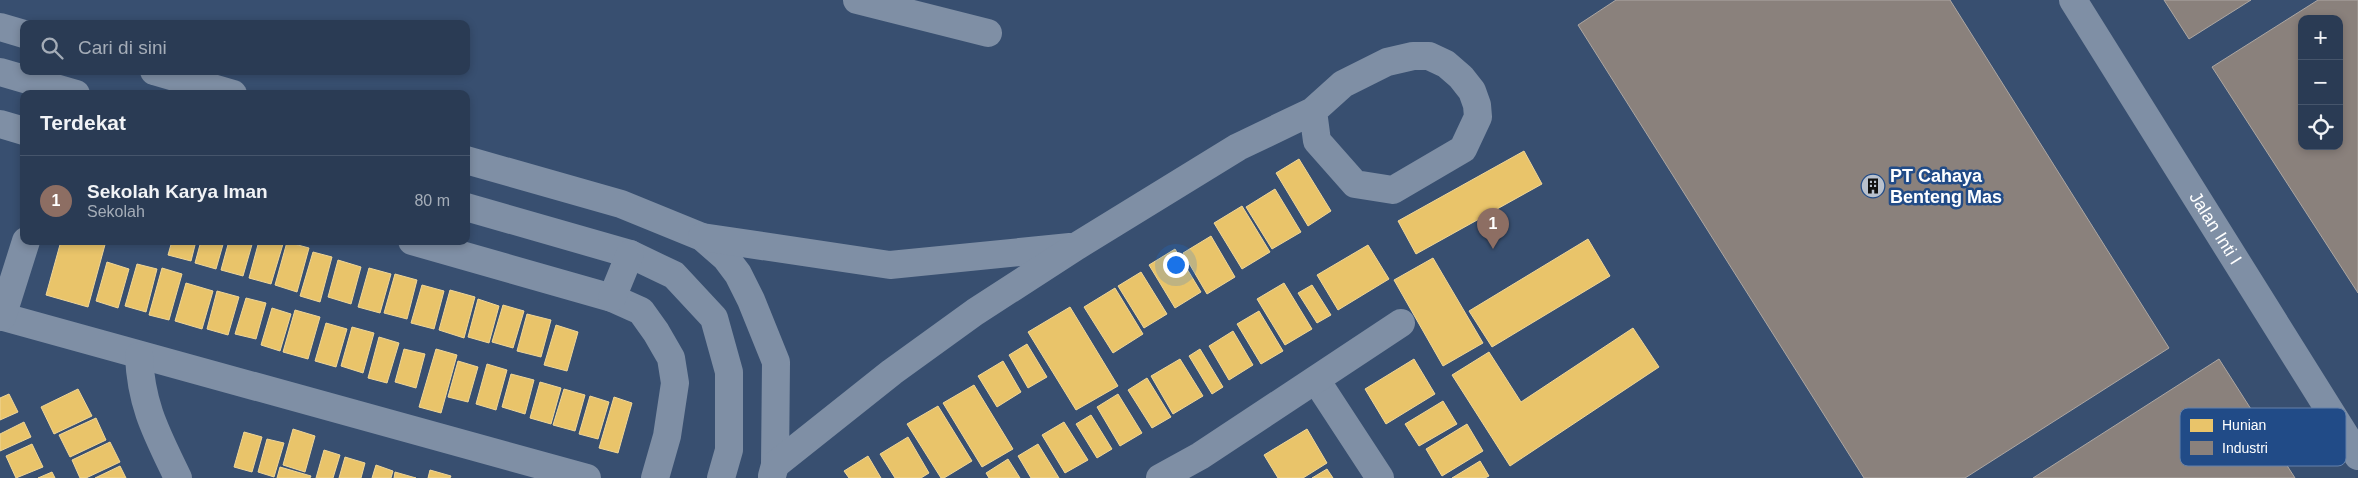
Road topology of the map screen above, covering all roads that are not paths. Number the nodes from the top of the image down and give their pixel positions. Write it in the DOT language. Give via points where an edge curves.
graph roads {
  1 [pos="857,0"];
  2 [pos="2073,0"];
  3 [pos="0,27"];
  4 [pos="20,33"];
  5 [pos="988,34"];
  6 [pos="23,75"];
  7 [pos="167,75"];
  8 [pos="65,90"];
  9 [pos="217,90"];
  10 [pos="1313,111"];
  11 [pos="0,124"];
  12 [pos="20,130"];
  13 [pos="470,161"];
  14 [pos="470,208"];
  15 [pos="702,237"];
  16 [pos="25,245"];
  17 [pos="426,245"];
  18 [pos="1076,246"];
  19 [pos="630,254"];
  20 [pos="612,298"];
  21 [pos="1,317"];
  22 [pos="1401,323"];
  23 [pos="139,356"];
  24 [pos="1316,380"];
  25 [pos="2328,408"];
  26 [pos="2346,437"];
  27 [pos="2358,456"];
  28 [pos="773,471"];
  29 [pos="178,478"];
  30 [pos="587,478"];
  31 [pos="655,478"];
  32 [pos="721,478"];
  33 [pos="1161,478"];
  34 [pos="1380,478"];
  1 -- 5 [label="street"];
  2 -- 25 [label="street, Jalan Inti I"];
  3 -- 4 [label="street"];
  6 -- 8 [label="street"];
  7 -- 9 [label="street"];
  10 -- 10 [label="street" via="1317,141 1355,184 1393,190 1462,149 1478,117 1478,105 1461,77 1446,64 1429,56 1387,62 1343,84"];
  10 -- 18 [label="street" via="1238,147"];
  11 -- 12 [label="street"];
  13 -- 15 [label="street" via="621,204"];
  14 -- 19 [label="street"];
  15 -- 18 [label="street" via="890,265"];
  15 -- 28 [label="street" via="726,258 738,274 776,362"];
  16 -- 21 [label="street"];
  17 -- 20 [label="street"];
  18 -- 28 [label="street" via="975,312 892,372"];
  19 -- 20 [label="street"];
  19 -- 32 [label="street" via="674,275 714,318 729,372 729,450"];
  20 -- 31 [label="street" via="641,311 670,358 675,384 667,436"];
  21 -- 23 [label="street"];
  22 -- 24 [label="street"];
  23 -- 29 [label="street" via="140,380 148,415"];
  23 -- 30 [label="street"];
  24 -- 33 [label="street"];
  24 -- 34 [label="street"];
  26 -- 27 [label="street, Jalan Inti I"];
}
